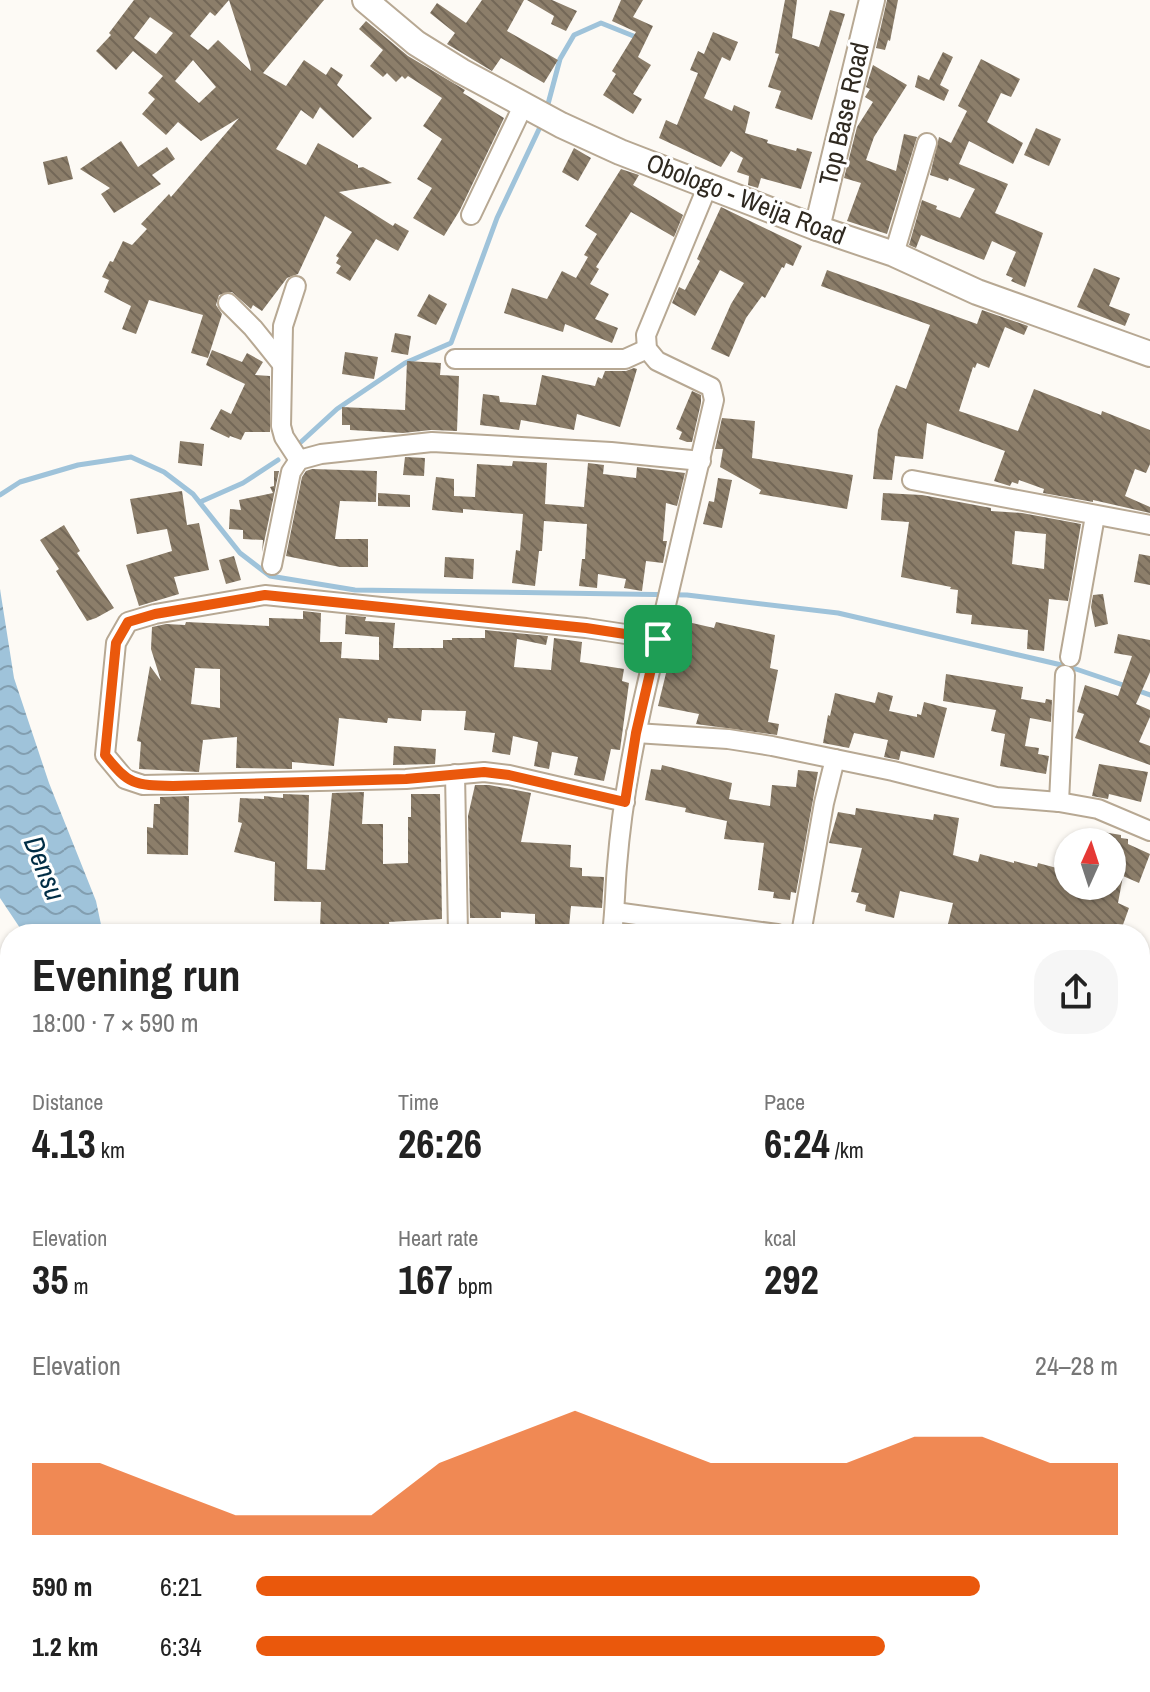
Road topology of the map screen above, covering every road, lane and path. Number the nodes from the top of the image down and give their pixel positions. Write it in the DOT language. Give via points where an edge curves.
graph roads {
  1 [pos="365,0"];
  2 [pos="872,0"];
  3 [pos="524,104"];
  4 [pos="927,143"];
  5 [pos="708,185"];
  6 [pos="471,215"];
  7 [pos="817,228"];
  8 [pos="894,254"];
  9 [pos="296,286"];
  10 [pos="228,303"];
  11 [pos="647,349"];
  12 [pos="1150,354"];
  13 [pos="455,359"];
  14 [pos="282,364"];
  15 [pos="299,460"];
  16 [pos="701,461"];
  17 [pos="912,480"];
  18 [pos="1095,516"];
  19 [pos="1150,525"];
  20 [pos="272,565"];
  21 [pos="658,639"];
  22 [pos="636,733"];
  23 [pos="835,759"];
  24 [pos="455,774"];
  25 [pos="625,802"];
  26 [pos="1059,802"];
  27 [pos="1150,831"];
  28 [pos="615,912"];
  29 [pos="458,924"];
  30 [pos="613,924"];
  31 [pos="703,924"];
  32 [pos="803,924"];
  1 -- 3 [label="street, Obologo - Weija Road" via="416,43"];
  2 -- 7 [label="street, Top Base Road"];
  3 -- 5 [label="street, Obologo - Weija Road" via="620,152"];
  3 -- 6 [label="street"];
  4 -- 8 [label="street"];
  5 -- 7 [label="street, Obologo - Weija Road"];
  5 -- 11 [label="street" via="646,335"];
  7 -- 8 [label="street, Obologo - Weija Road"];
  8 -- 12 [label="street, Obologo - Weija Road" via="977,292"];
  9 -- 14 [label="street" via="283,326"];
  10 -- 14 [label="street"];
  11 -- 13 [label="street" via="625,359"];
  11 -- 16 [label="street" via="657,361 711,387 712,415"];
  14 -- 15 [label="street" via="281,426"];
  15 -- 16 [label="street" via="432,442"];
  15 -- 20 [label="street" via="288,481"];
  16 -- 21 [label="street"];
  17 -- 18 [label="street"];
  18 -- 19 [label="street"];
  18 -- 26 [label="street" via="1067,666"];
  21 -- 22 [label="street"];
  21 -- 24 [label="street" via="265,595 128,622 116,643 105,755 125,779 188,786"];
  22 -- 23 [label="street" via="728,739"];
  22 -- 25 [label="street"];
  23 -- 26 [label="street" via="996,797"];
  23 -- 32 [label="street"];
  24 -- 25 [label="street" via="509,775"];
  24 -- 29 [label="street"];
  25 -- 28 [label="street"];
  26 -- 27 [label="street" via="1098,809"];
  28 -- 30 [label="street"];
  28 -- 31 [label="street"];
}
